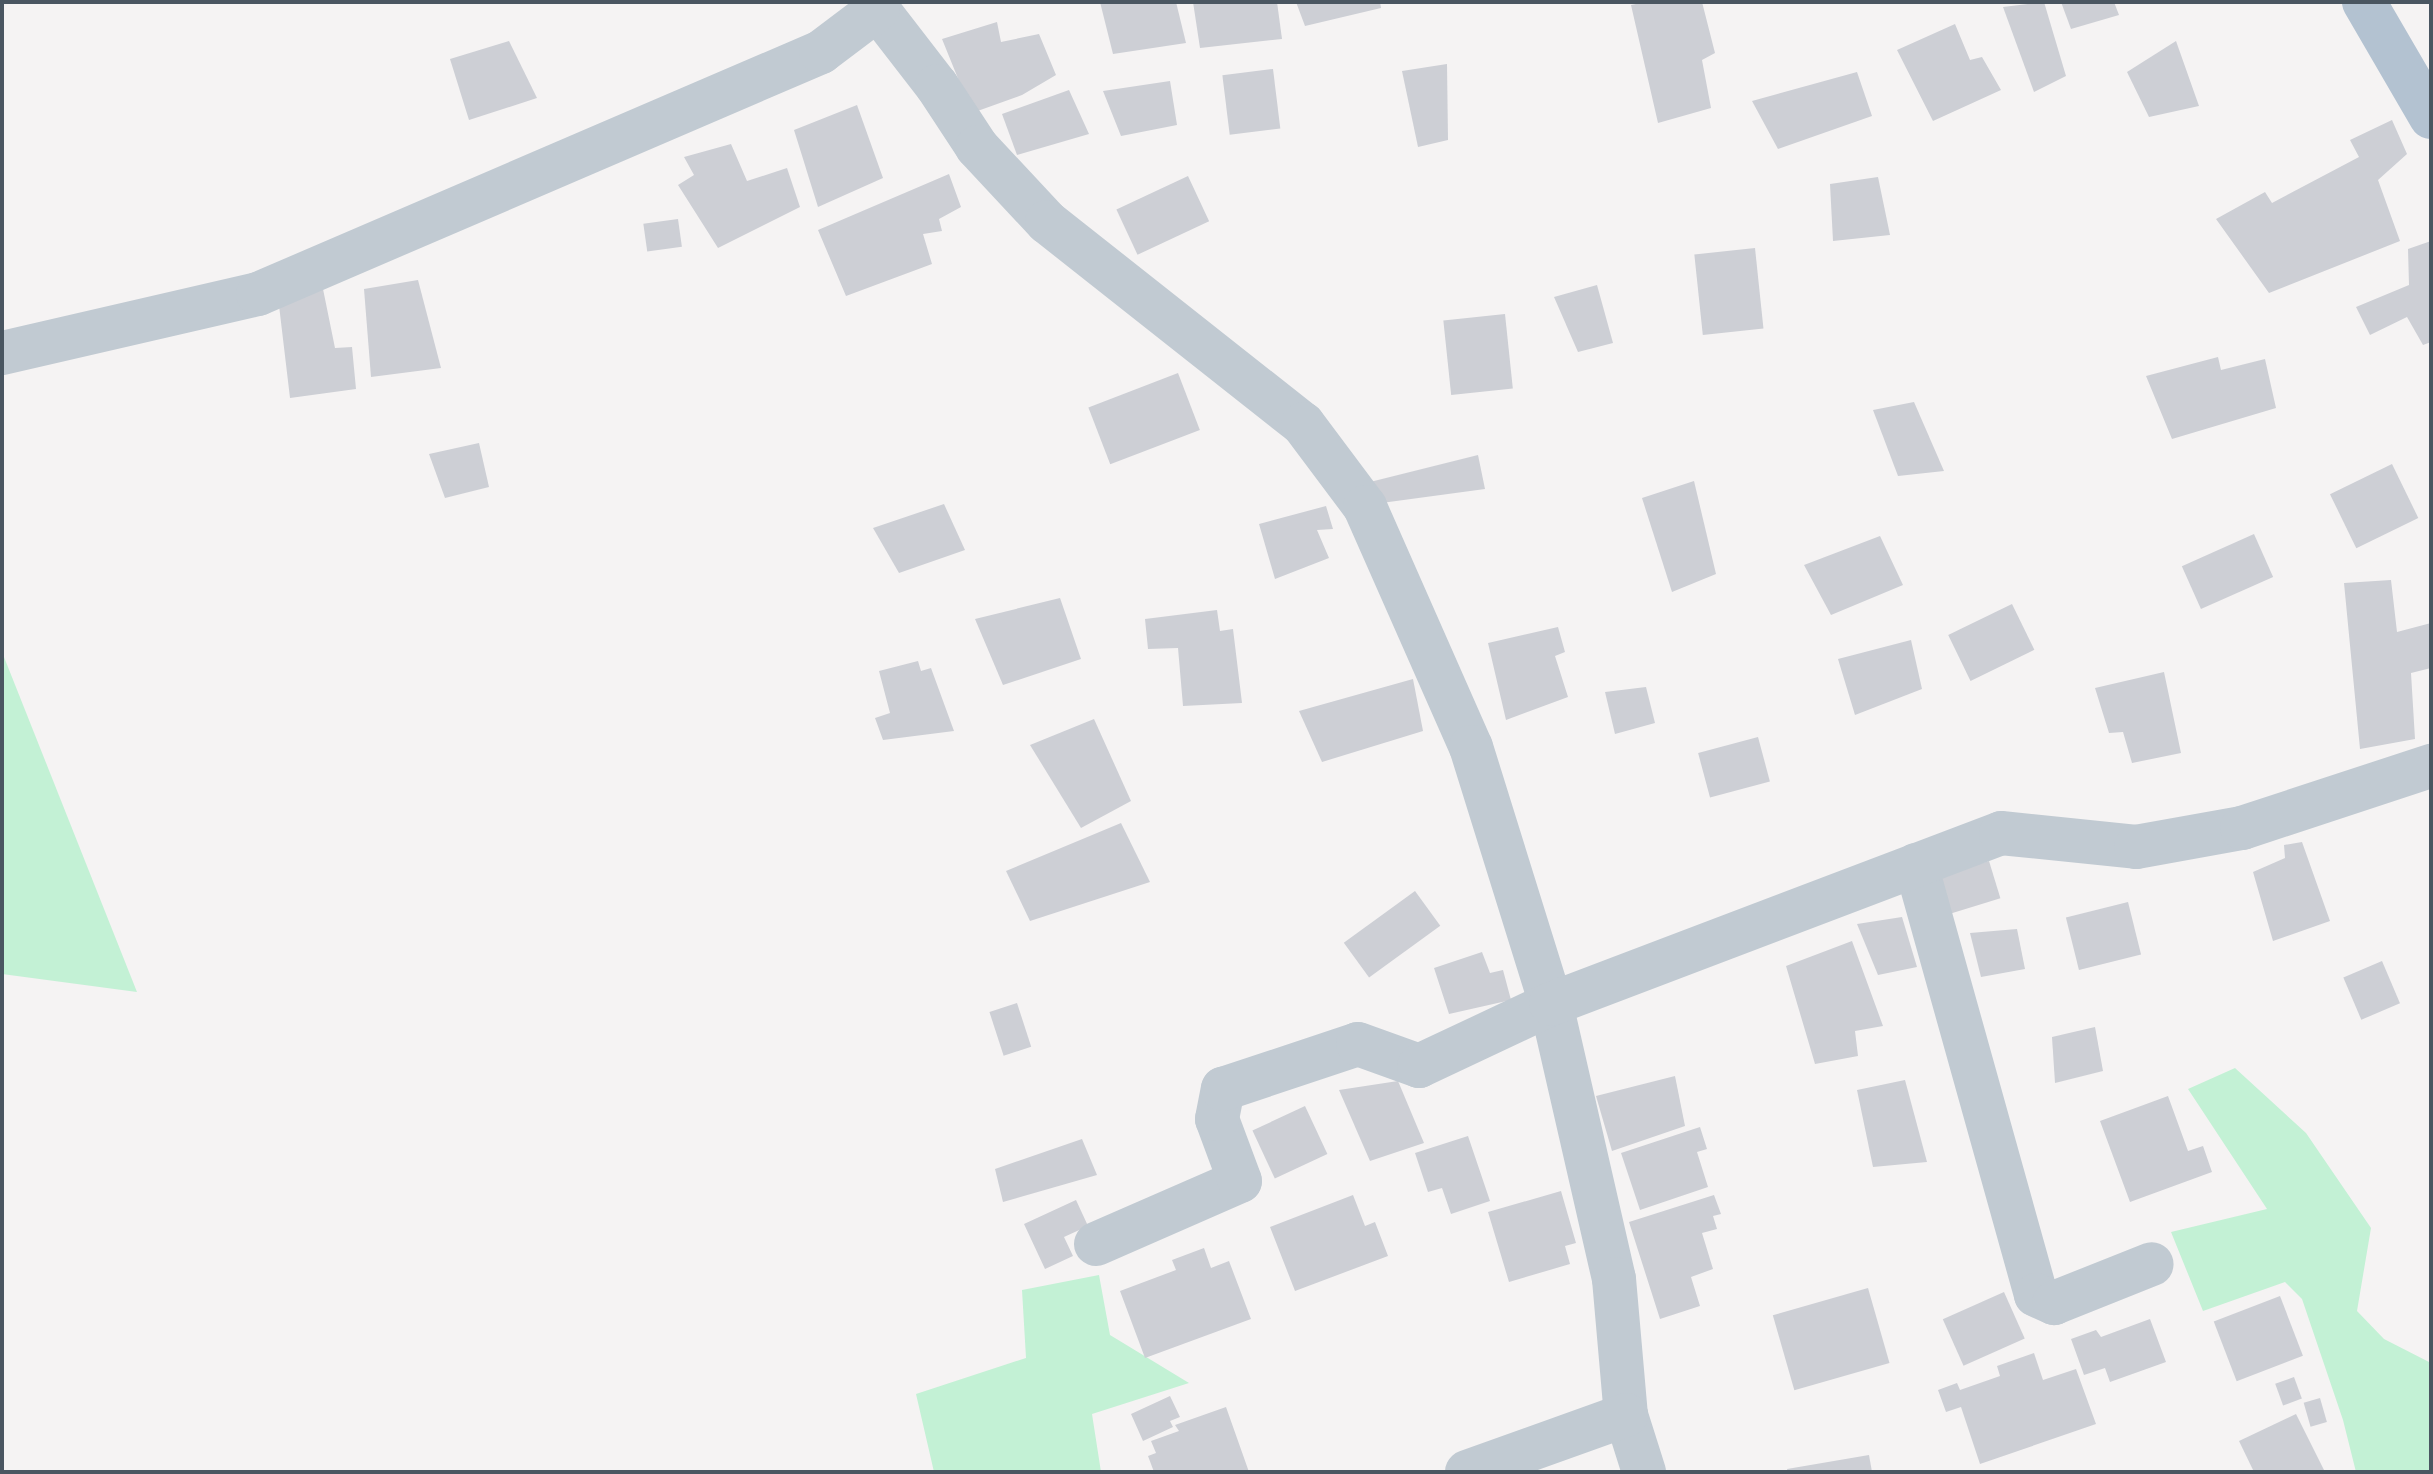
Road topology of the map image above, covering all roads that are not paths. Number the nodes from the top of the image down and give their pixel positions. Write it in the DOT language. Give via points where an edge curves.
graph roads {
  1 [pos="2364,2"];
  2 [pos="875,6"];
  3 [pos="2431,117"];
  4 [pos="2,353"];
  5 [pos="2431,766"];
  6 [pos="1916,865"];
  7 [pos="1551,1004"];
  8 [pos="1096,1244"];
  9 [pos="2152,1264"];
  10 [pos="1626,1415"];
  11 [pos="1467,1472"];
  12 [pos="1644,1472"];
  1 -- 3 [label="main road"];
  2 -- 4 [label="street" via="821,52 258,294"];
  2 -- 7 [label="street" via="977,147 1047,222 1303,424 1365,507 1471,747"];
  5 -- 6 [label="street" via="2242,828 2136,847 2001,833"];
  6 -- 7 [label="street"];
  6 -- 9 [label="street" via="2036,1295 2054,1303"];
  7 -- 8 [label="street" via="1419,1066 1358,1044 1223,1089 1217,1119 1240,1181"];
  7 -- 10 [label="street" via="1614,1279"];
  10 -- 11 [label="street"];
  10 -- 12 [label="street"];
}
